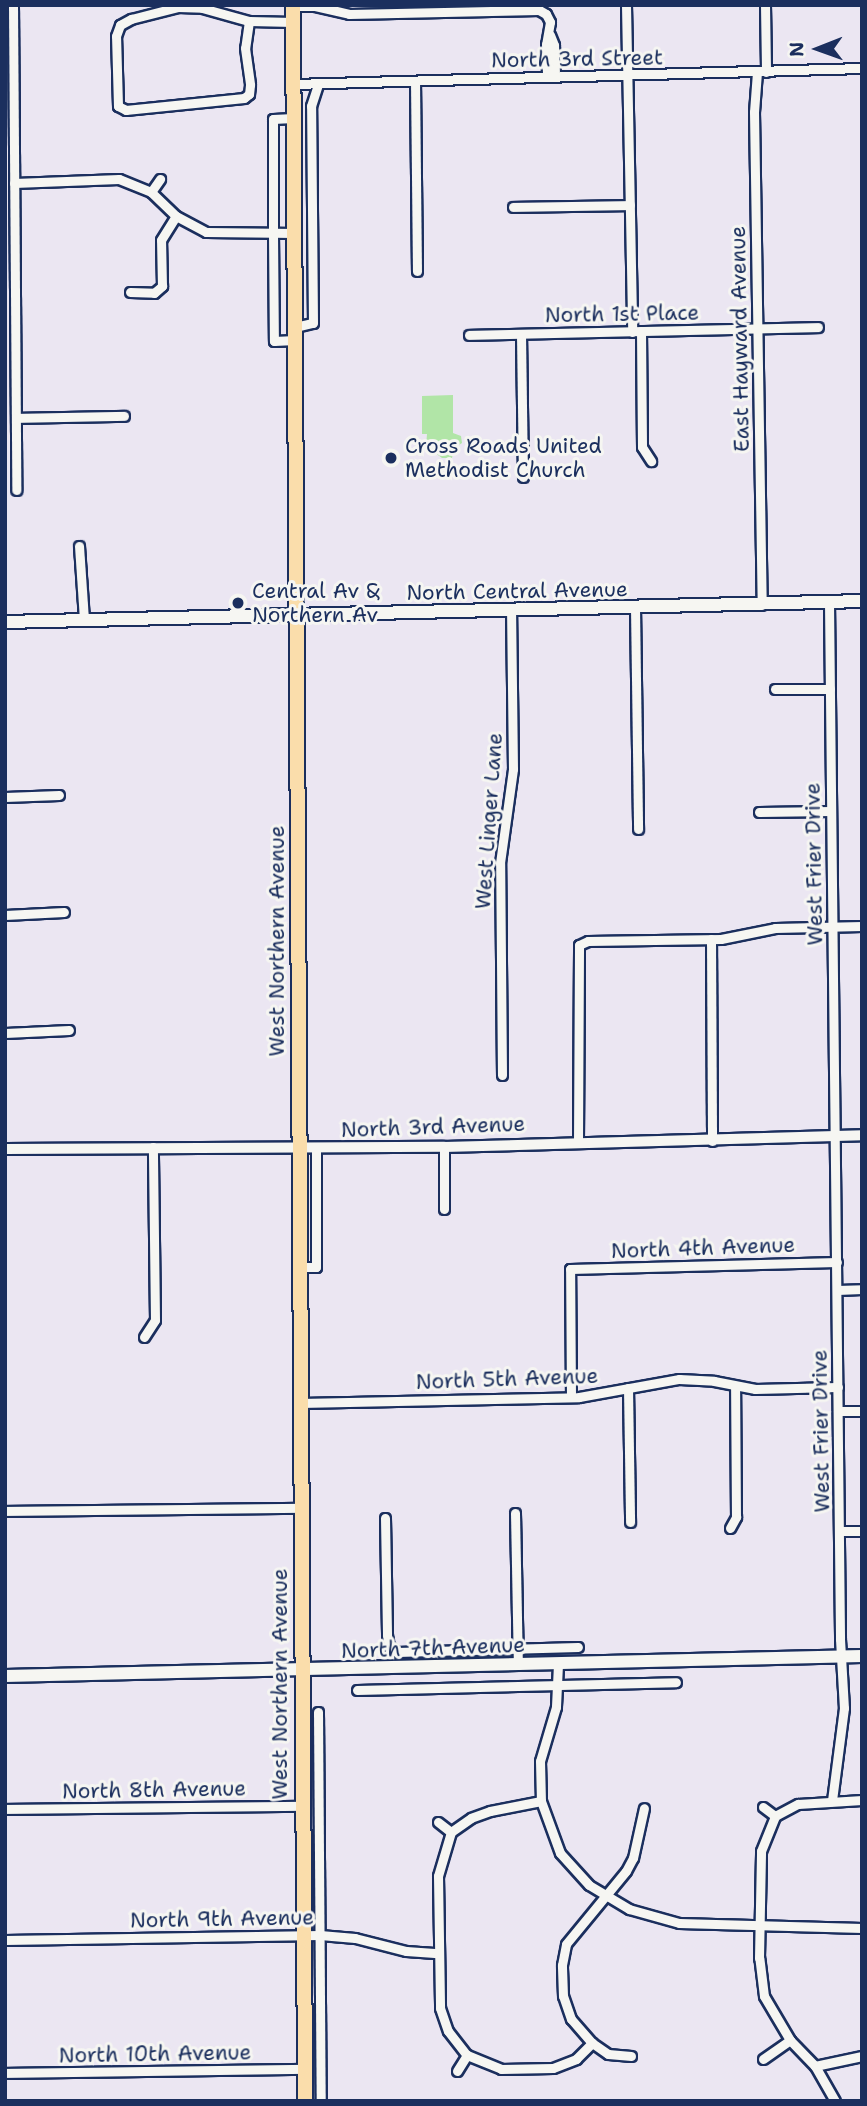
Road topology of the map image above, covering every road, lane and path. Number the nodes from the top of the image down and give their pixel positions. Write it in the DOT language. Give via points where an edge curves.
graph roads {
  1 [pos="626,5"];
  2 [pos="765,5"];
  3 [pos="10,6"];
  4 [pos="293,6"];
  5 [pos="249,21"];
  6 [pos="293,22"];
  7 [pos="862,68"];
  8 [pos="762,72"];
  9 [pos="628,75"];
  10 [pos="551,77"];
  11 [pos="415,81"];
  12 [pos="318,83"];
  13 [pos="293,84"];
  14 [pos="293,118"];
  15 [pos="160,179"];
  16 [pos="14,183"];
  17 [pos="151,192"];
  18 [pos="629,205"];
  19 [pos="513,207"];
  20 [pos="176,216"];
  21 [pos="295,233"];
  22 [pos="273,234"];
  23 [pos="416,271"];
  24 [pos="130,292"];
  25 [pos="818,327"];
  26 [pos="758,329"];
  27 [pos="636,332"];
  28 [pos="295,334"];
  29 [pos="521,334"];
  30 [pos="469,335"];
  31 [pos="124,416"];
  32 [pos="16,418"];
  33 [pos="651,461"];
  34 [pos="523,477"];
  35 [pos="16,490"];
  36 [pos="79,545"];
  37 [pos="862,601"];
  38 [pos="829,603"];
  39 [pos="762,605"];
  40 [pos="635,607"];
  41 [pos="511,611"];
  42 [pos="296,615"];
  43 [pos="83,620"];
  44 [pos="5,622"];
  45 [pos="775,689"];
  46 [pos="830,689"];
  47 [pos="58,795"];
  48 [pos="5,797"];
  49 [pos="831,811"];
  50 [pos="759,812"];
  51 [pos="638,829"];
  52 [pos="64,912"];
  53 [pos="5,915"];
  54 [pos="862,926"];
  55 [pos="833,927"];
  56 [pos="711,939"];
  57 [pos="69,1030"];
  58 [pos="5,1033"];
  59 [pos="502,1075"];
  60 [pos="862,1135"];
  61 [pos="835,1136"];
  62 [pos="712,1141"];
  63 [pos="578,1142"];
  64 [pos="153,1147"];
  65 [pos="444,1147"];
  66 [pos="299,1148"];
  67 [pos="5,1149"];
  68 [pos="316,1149"];
  69 [pos="444,1209"];
  70 [pos="837,1262"];
  71 [pos="300,1267"];
  72 [pos="862,1289"];
  73 [pos="837,1290"];
  74 [pos="144,1337"];
  75 [pos="735,1386"];
  76 [pos="838,1387"];
  77 [pos="628,1388"];
  78 [pos="571,1397"];
  79 [pos="300,1403"];
  80 [pos="838,1411"];
  81 [pos="862,1411"];
  82 [pos="301,1508"];
  83 [pos="5,1511"];
  84 [pos="515,1513"];
  85 [pos="385,1518"];
  86 [pos="630,1522"];
  87 [pos="730,1528"];
  88 [pos="840,1531"];
  89 [pos="862,1531"];
  90 [pos="578,1647"];
  91 [pos="517,1649"];
  92 [pos="841,1656"];
  93 [pos="862,1656"];
  94 [pos="558,1664"];
  95 [pos="518,1665"];
  96 [pos="301,1670"];
  97 [pos="5,1676"];
  98 [pos="676,1682"];
  99 [pos="558,1685"];
  100 [pos="357,1690"];
  101 [pos="318,1712"];
  102 [pos="862,1800"];
  103 [pos="541,1801"];
  104 [pos="832,1801"];
  105 [pos="302,1806"];
  106 [pos="763,1807"];
  107 [pos="644,1808"];
  108 [pos="5,1809"];
  109 [pos="775,1816"];
  110 [pos="438,1822"];
  111 [pos="451,1832"];
  112 [pos="606,1895"];
  113 [pos="759,1924"];
  114 [pos="862,1928"];
  115 [pos="320,1935"];
  116 [pos="304,1936"];
  117 [pos="5,1940"];
  118 [pos="438,1953"];
  119 [pos="790,2040"];
  120 [pos="592,2043"];
  121 [pos="467,2056"];
  122 [pos="631,2056"];
  123 [pos="862,2056"];
  124 [pos="763,2059"];
  125 [pos="815,2066"];
  126 [pos="305,2069"];
  127 [pos="457,2071"];
  128 [pos="5,2073"];
  129 [pos="305,2101"];
  130 [pos="321,2101"];
  131 [pos="835,2101"];
  1 -- 9 [label="street"];
  2 -- 8 [label="street, East Hayward Avenue"];
  3 -- 16 [label="street"];
  4 -- 6 [label="main road, West Northern Avenue"];
  4 -- 10 [label="street" via="349,14 531,8 546,14"];
  5 -- 5 [label="street" via="202,8 178,7 120,25 116,36 118,106 126,110 244,98 250,85 245,48"];
  5 -- 6 [label="street"];
  6 -- 13 [label="main road, West Northern Avenue"];
  7 -- 8 [label="street, North 3rd Street"];
  8 -- 9 [label="street, North 3rd Street"];
  8 -- 26 [label="street, East Hayward Avenue" via="754,112"];
  9 -- 10 [label="street, North 3rd Street"];
  9 -- 18 [label="street"];
  10 -- 11 [label="street, North 3rd Street"];
  11 -- 12 [label="street, North 3rd Street"];
  11 -- 23 [label="street"];
  12 -- 13 [label="street, North 3rd Street"];
  12 -- 28 [label="street" via="311,106 313,323"];
  13 -- 14 [label="main road, West Northern Avenue"];
  14 -- 21 [label="main road, West Northern Avenue"];
  14 -- 22 [label="street" via="273,119"];
  15 -- 17 [label="street"];
  16 -- 17 [label="street" via="118,179"];
  16 -- 32 [label="street"];
  17 -- 20 [label="street"];
  18 -- 19 [label="street"];
  18 -- 27 [label="street"];
  20 -- 22 [label="street" via="219,235"];
  20 -- 24 [label="street" via="161,240 162,286 154,293"];
  21 -- 22 [label="street"];
  21 -- 28 [label="main road, West Northern Avenue"];
  22 -- 28 [label="street" via="274,341"];
  25 -- 26 [label="street, North 1st Place"];
  26 -- 27 [label="street, North 1st Place"];
  26 -- 39 [label="street, East Hayward Avenue"];
  27 -- 29 [label="street, North 1st Place"];
  27 -- 33 [label="street" via="642,447"];
  28 -- 42 [label="main road, West Northern Avenue"];
  29 -- 30 [label="street, North 1st Place"];
  29 -- 34 [label="street"];
  31 -- 32 [label="street"];
  32 -- 35 [label="street"];
  36 -- 43 [label="street"];
  37 -- 38 [label="main road, North Central Avenue"];
  38 -- 39 [label="main road, North Central Avenue"];
  38 -- 46 [label="street, West Frier Drive"];
  39 -- 40 [label="main road, North Central Avenue"];
  40 -- 41 [label="main road, North Central Avenue"];
  40 -- 51 [label="street"];
  41 -- 42 [label="main road, North Central Avenue"];
  41 -- 59 [label="street, West Linger Lane" via="513,781 500,863"];
  42 -- 43 [label="main road, North Central Avenue"];
  42 -- 66 [label="main road, West Northern Avenue"];
  43 -- 44 [label="main road, North Central Avenue"];
  45 -- 46 [label="street"];
  46 -- 49 [label="street, West Frier Drive"];
  47 -- 48 [label="street"];
  49 -- 50 [label="street"];
  49 -- 55 [label="street, West Frier Drive"];
  52 -- 53 [label="street"];
  54 -- 55 [label="street"];
  55 -- 56 [label="street" via="775,928"];
  55 -- 61 [label="street, West Frier Drive"];
  56 -- 62 [label="street"];
  56 -- 63 [label="street" via="588,941 579,945"];
  57 -- 58 [label="street"];
  60 -- 61 [label="street, North 3rd Avenue"];
  61 -- 62 [label="street, North 3rd Avenue"];
  61 -- 70 [label="street, West Frier Drive"];
  62 -- 63 [label="street, North 3rd Avenue"];
  63 -- 65 [label="street, North 3rd Avenue"];
  64 -- 66 [label="street, North 3rd Avenue"];
  64 -- 67 [label="street, North 3rd Avenue"];
  64 -- 74 [label="street" via="155,1320"];
  65 -- 68 [label="street, North 3rd Avenue"];
  65 -- 69 [label="street"];
  66 -- 68 [label="street, North 3rd Avenue"];
  66 -- 71 [label="main road, West Northern Avenue"];
  68 -- 71 [label="street" via="316,1267"];
  70 -- 73 [label="street, West Frier Drive"];
  70 -- 78 [label="street, North 4th Avenue" via="570,1269"];
  71 -- 79 [label="main road, West Northern Avenue"];
  72 -- 73 [label="street"];
  73 -- 76 [label="street, West Frier Drive"];
  75 -- 76 [label="street, North 5th Avenue"];
  75 -- 77 [label="street, North 5th Avenue" via="679,1379"];
  75 -- 87 [label="street" via="736,1517"];
  76 -- 80 [label="street, West Frier Drive"];
  77 -- 78 [label="street, North 5th Avenue"];
  77 -- 86 [label="street"];
  78 -- 79 [label="street, North 5th Avenue"];
  79 -- 82 [label="main road, West Northern Avenue"];
  80 -- 81 [label="street"];
  80 -- 88 [label="street, West Frier Drive"];
  82 -- 83 [label="street"];
  82 -- 96 [label="main road, West Northern Avenue"];
  84 -- 91 [label="street"];
  85 -- 91 [label="street" via="389,1646 397,1652"];
  88 -- 89 [label="street"];
  88 -- 92 [label="street, West Frier Drive"];
  90 -- 91 [label="street"];
  91 -- 95 [label="street"];
  92 -- 93 [label="main road, North 7th Avenue"];
  92 -- 94 [label="main road, North 7th Avenue"];
  92 -- 104 [label="street, West Frier Drive" via="842,1737"];
  94 -- 95 [label="main road, North 7th Avenue"];
  94 -- 99 [label="street"];
  95 -- 96 [label="main road, North 7th Avenue"];
  96 -- 97 [label="main road, North 7th Avenue"];
  96 -- 105 [label="main road, West Northern Avenue"];
  98 -- 99 [label="street, North 7th Avenue"];
  99 -- 100 [label="street, North 7th Avenue"];
  99 -- 103 [label="street" via="540,1761"];
  101 -- 115 [label="street, West Northern Avenue"];
  102 -- 104 [label="street"];
  103 -- 111 [label="street" via="490,1811"];
  103 -- 112 [label="street" via="559,1853 589,1885"];
  104 -- 109 [label="street" via="798,1804"];
  105 -- 108 [label="street, North 8th Avenue"];
  105 -- 116 [label="main road, West Northern Avenue"];
  106 -- 109 [label="street"];
  107 -- 112 [label="street" via="633,1858"];
  109 -- 113 [label="street" via="761,1851"];
  110 -- 111 [label="street"];
  111 -- 118 [label="street" via="438,1876"];
  112 -- 113 [label="street" via="629,1909 672,1922"];
  112 -- 120 [label="street" via="566,1944 562,1965 563,1996 571,2020"];
  113 -- 114 [label="street"];
  113 -- 119 [label="street" via="764,1996"];
  115 -- 116 [label="street, North 9th Avenue"];
  115 -- 118 [label="street, North 9th Avenue"];
  115 -- 130 [label="street, West Northern Avenue"];
  116 -- 117 [label="street, North 9th Avenue"];
  116 -- 126 [label="main road, West Northern Avenue"];
  118 -- 121 [label="street" via="439,2008 448,2031"];
  119 -- 124 [label="street"];
  119 -- 125 [label="street"];
  120 -- 121 [label="street" via="566,2064 539,2070 501,2068"];
  120 -- 122 [label="street" via="608,2054"];
  121 -- 127 [label="street"];
  123 -- 125 [label="street"];
  125 -- 131 [label="street"];
  126 -- 128 [label="street, North 10th Avenue"];
  126 -- 129 [label="main road, West Northern Avenue"];
}
